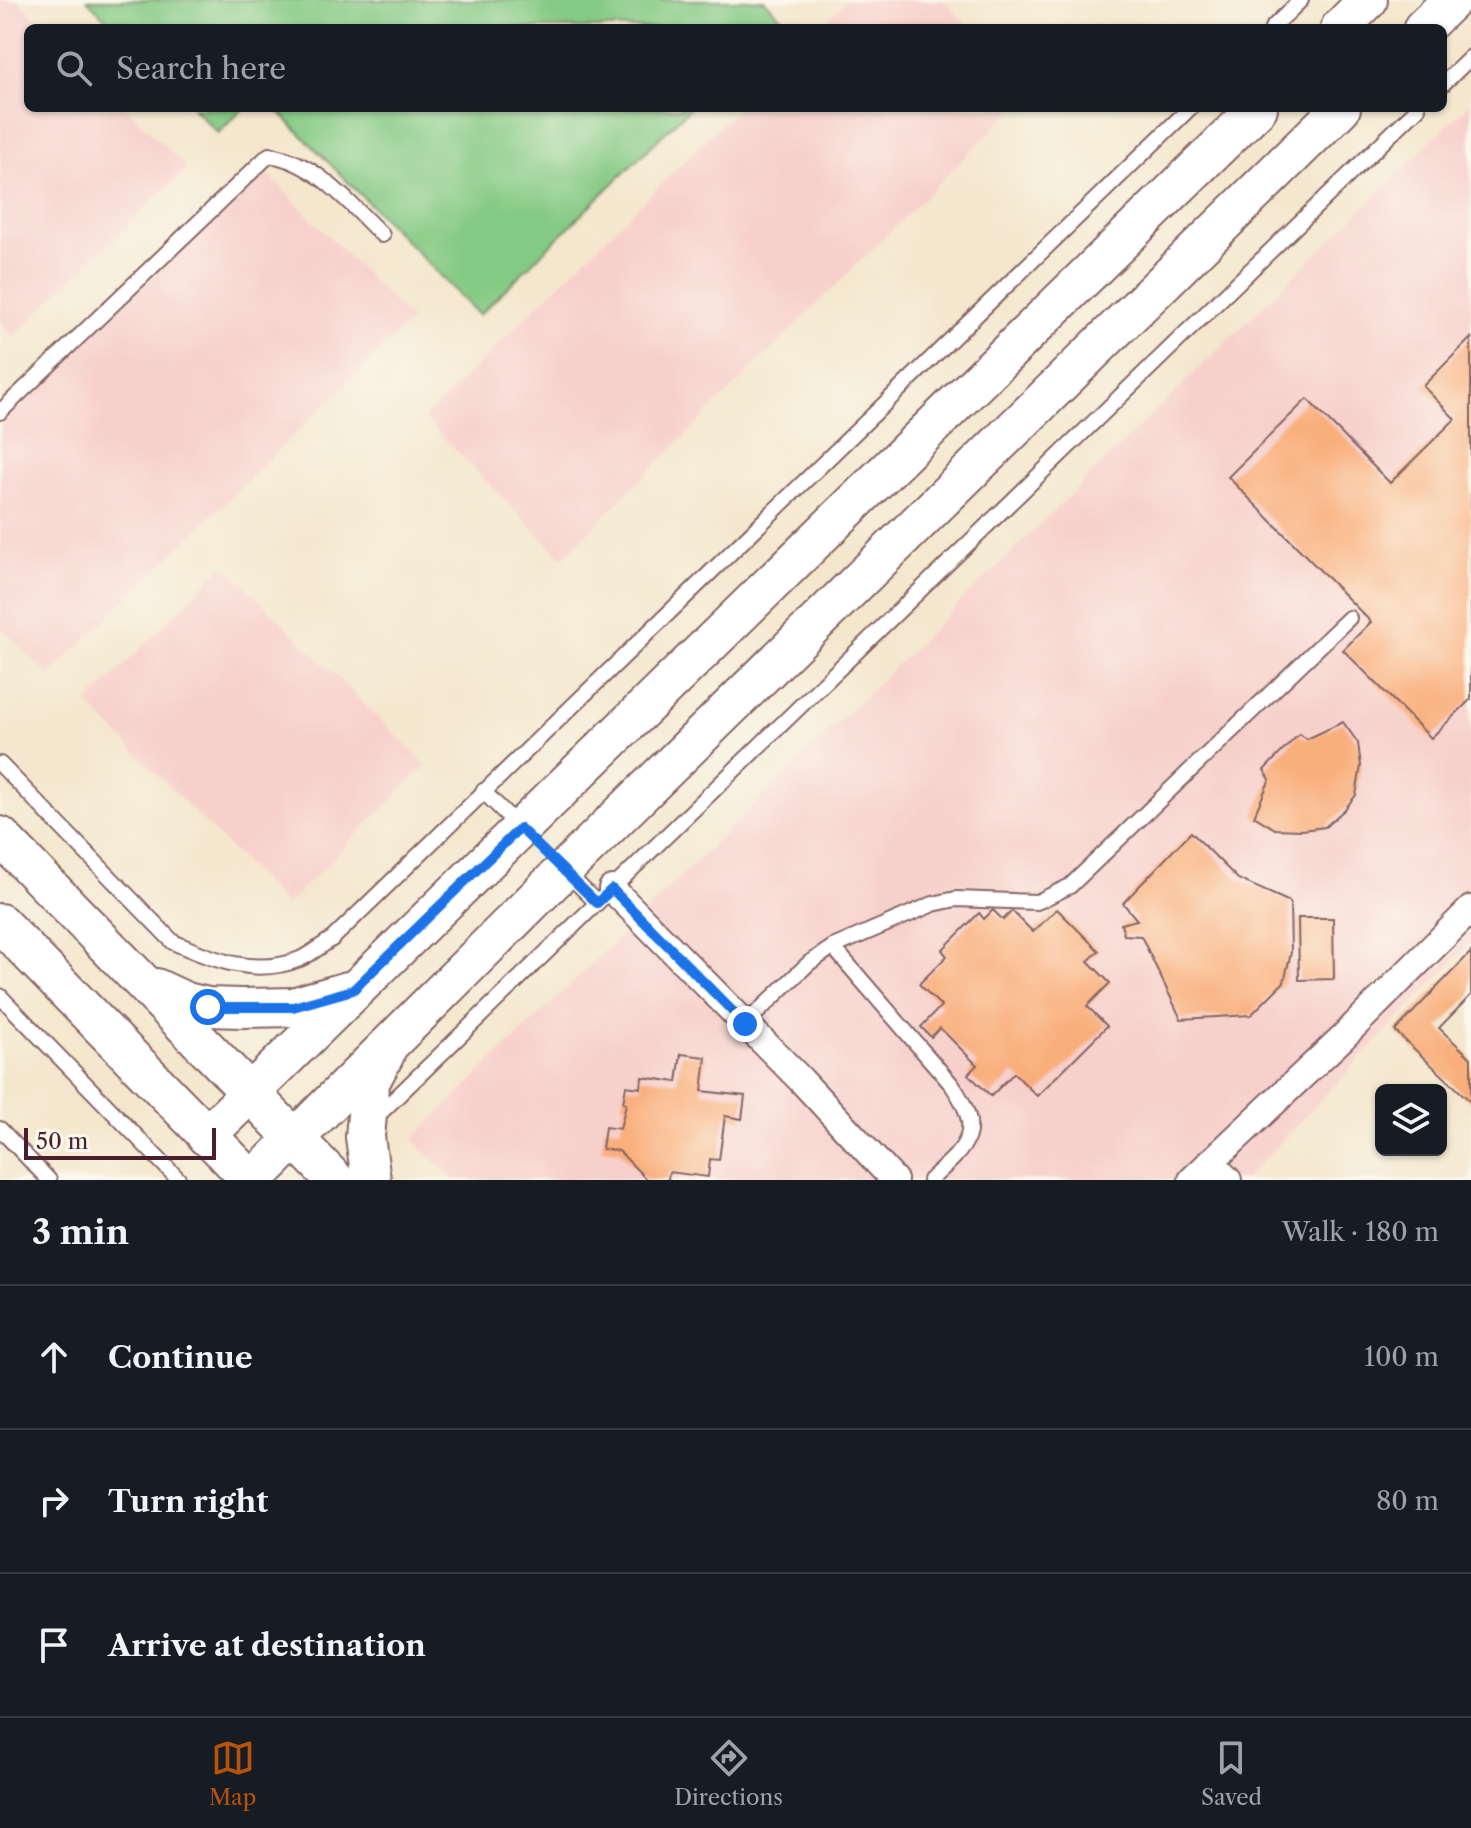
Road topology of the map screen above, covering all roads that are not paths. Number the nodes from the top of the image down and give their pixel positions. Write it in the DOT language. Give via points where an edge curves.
graph roads {
  1 [pos="1301,0"];
  2 [pos="1368,0"];
  3 [pos="1452,0"];
  4 [pos="1276,24"];
  5 [pos="1344,24"];
  6 [pos="1427,24"];
  7 [pos="1471,57"];
  8 [pos="1447,80"];
  9 [pos="1186,112"];
  10 [pos="1254,112"];
  11 [pos="1337,112"];
  12 [pos="1414,112"];
  13 [pos="382,235"];
  14 [pos="0,412"];
  15 [pos="1349,618"];
  16 [pos="0,764"];
  17 [pos="483,791"];
  18 [pos="520,828"];
  19 [pos="0,836"];
  20 [pos="564,870"];
  21 [pos="604,896"];
  22 [pos="1471,909"];
  23 [pos="0,923"];
  24 [pos="833,947"];
  25 [pos="142,982"];
  26 [pos="353,990"];
  27 [pos="0,996"];
  28 [pos="745,1024"];
  29 [pos="389,1044"];
  30 [pos="249,1092"];
  31 [pos="366,1127"];
  32 [pos="0,1129"];
  33 [pos="206,1136"];
  34 [pos="294,1138"];
  35 [pos="1210,1174"];
  36 [pos="49,1180"];
  37 [pos="179,1180"];
  38 [pos="252,1180"];
  39 [pos="335,1180"];
  40 [pos="371,1180"];
  41 [pos="894,1180"];
  42 [pos="930,1180"];
  1 -- 4 [label="lane"];
  2 -- 5 [label="main road"];
  3 -- 6 [label="main road"];
  7 -- 8 [label="lane"];
  9 -- 17 [label="lane"];
  10 -- 18 [label="main road"];
  11 -- 20 [label="main road"];
  12 -- 21 [label="lane"];
  13 -- 14 [label="lane" via="331,185 286,157 269,155"];
  15 -- 24 [label="lane" via="1070,886 1037,902 956,899 933,904"];
  16 -- 17 [label="lane" via="173,942 209,959 263,968 300,958 332,939"];
  17 -- 18 [label="lane"];
  18 -- 20 [label="main road"];
  18 -- 26 [label="main road"];
  19 -- 25 [label="main road"];
  20 -- 21 [label="lane"];
  20 -- 29 [label="main road"];
  21 -- 28 [label="street"];
  21 -- 31 [label="lane"];
  22 -- 35 [label="street"];
  23 -- 33 [label="main road"];
  24 -- 28 [label="lane"];
  24 -- 42 [label="lane" via="968,1108 967,1140"];
  25 -- 26 [label="main road" via="208,1007 293,1007"];
  25 -- 30 [label="main road"];
  26 -- 30 [label="main road"];
  27 -- 37 [label="lane"];
  28 -- 41 [label="street"];
  29 -- 31 [label="main road" via="370,1082"];
  29 -- 34 [label="main road"];
  30 -- 33 [label="main road"];
  30 -- 34 [label="main road"];
  31 -- 40 [label="main road"];
  32 -- 36 [label="lane"];
  33 -- 38 [label="main road"];
  34 -- 38 [label="main road"];
  34 -- 39 [label="main road"];
}
